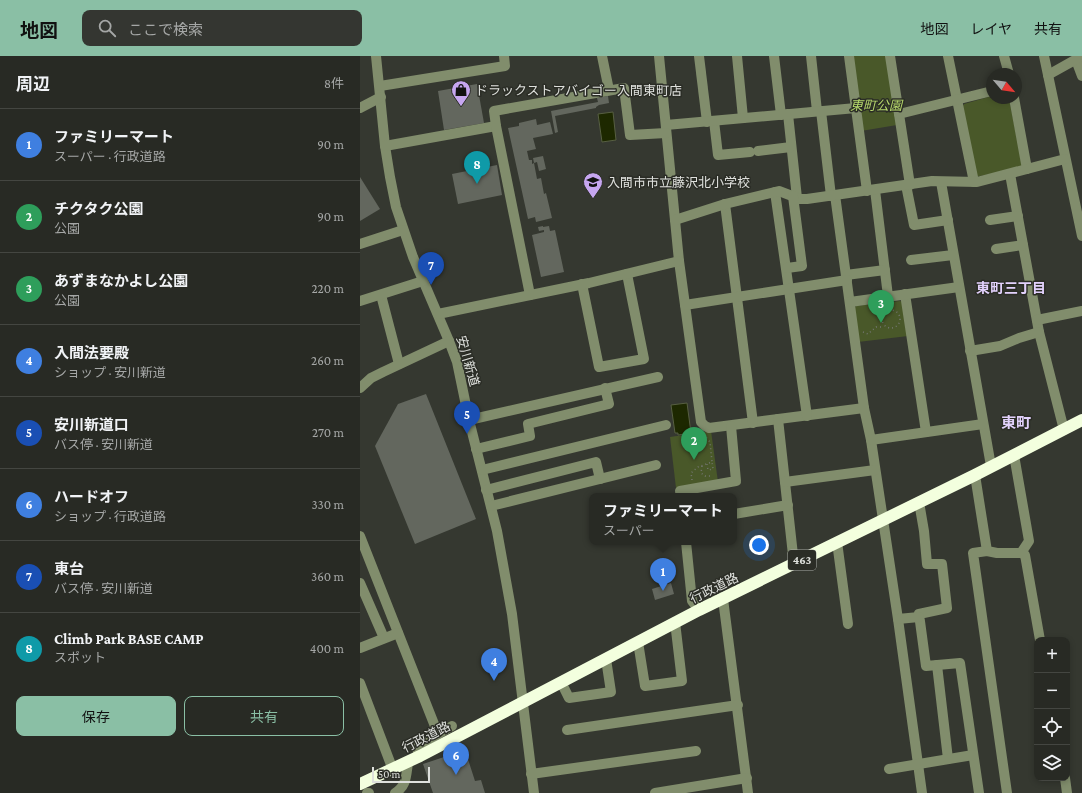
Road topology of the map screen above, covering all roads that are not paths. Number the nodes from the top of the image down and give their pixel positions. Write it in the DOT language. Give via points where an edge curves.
graph roads {
  1 [pos="376,56"];
  2 [pos="504,56"];
  3 [pos="602,56"];
  4 [pos="659,56"];
  5 [pos="699,56"];
  6 [pos="736,56"];
  7 [pos="774,56"];
  8 [pos="811,56"];
  9 [pos="849,56"];
  10 [pos="890,56"];
  11 [pos="948,56"];
  12 [pos="1004,56"];
  13 [pos="1044,56"];
  14 [pos="1079,58"];
  15 [pos="1007,68"];
  16 [pos="1048,75"];
  17 [pos="1082,76"];
  18 [pos="380,86"];
  19 [pos="608,90"];
  20 [pos="986,93"];
  21 [pos="381,97"];
  22 [pos="957,100"];
  23 [pos="1015,104"];
  24 [pos="360,108"];
  25 [pos="856,108"];
  26 [pos="819,111"];
  27 [pos="785,114"];
  28 [pos="899,114"];
  29 [pos="743,118"];
  30 [pos="710,121"];
  31 [pos="496,126"];
  32 [pos="666,129"];
  33 [pos="385,146"];
  34 [pos="791,147"];
  35 [pos="1065,159"];
  36 [pos="1027,169"];
  37 [pos="1010,174"];
  38 [pos="941,182"];
  39 [pos="974,182"];
  40 [pos="908,185"];
  41 [pos="871,190"];
  42 [pos="775,192"];
  43 [pos="833,196"];
  44 [pos="795,197"];
  45 [pos="725,204"];
  46 [pos="1018,216"];
  47 [pos="675,220"];
  48 [pos="948,220"];
  49 [pos="990,220"];
  50 [pos="403,230"];
  51 [pos="1082,234"];
  52 [pos="360,244"];
  53 [pos="1023,245"];
  54 [pos="996,249"];
  55 [pos="953,255"];
  56 [pos="911,260"];
  57 [pos="678,261"];
  58 [pos="787,268"];
  59 [pos="884,270"];
  60 [pos="627,274"];
  61 [pos="846,278"];
  62 [pos="423,281"];
  63 [pos="582,284"];
  64 [pos="959,287"];
  65 [pos="790,289"];
  66 [pos="905,294"];
  67 [pos="381,295"];
  68 [pos="530,295"];
  69 [pos="888,296"];
  70 [pos="738,297"];
  71 [pos="360,301"];
  72 [pos="850,302"];
  73 [pos="685,305"];
  74 [pos="1082,311"];
  75 [pos="438,314"];
  76 [pos="1037,320"];
  77 [pos="1039,332"];
  78 [pos="449,341"];
  79 [pos="970,351"];
  80 [pos="399,364"];
  81 [pos="658,377"];
  82 [pos="360,388"];
  83 [pos="605,388"];
  84 [pos="864,408"];
  85 [pos="807,416"];
  86 [pos="778,419"];
  87 [pos="469,420"];
  88 [pos="1082,420"];
  89 [pos="753,423"];
  90 [pos="983,424"];
  91 [pos="666,425"];
  92 [pos="731,426"];
  93 [pos="1064,430"];
  94 [pos="926,432"];
  95 [pos="871,440"];
  96 [pos="476,449"];
  97 [pos="1014,455"];
  98 [pos="656,465"];
  99 [pos="991,466"];
  100 [pos="482,470"];
  101 [pos="875,470"];
  102 [pos="975,474"];
  103 [pos="600,479"];
  104 [pos="785,482"];
  105 [pos="486,490"];
  106 [pos="680,493"];
  107 [pos="920,502"];
  108 [pos="788,505"];
  109 [pos="491,506"];
  110 [pos="737,514"];
  111 [pos="883,520"];
  112 [pos="360,536"];
  113 [pos="838,542"];
  114 [pos="686,545"];
  115 [pos="987,551"];
  116 [pos="1022,553"];
  117 [pos="794,564"];
  118 [pos="360,583"];
  119 [pos="723,599"];
  120 [pos="698,610"];
  121 [pos="920,617"];
  122 [pos="898,619"];
  123 [pos="676,622"];
  124 [pos="848,624"];
  125 [pos="398,633"];
  126 [pos="1039,637"];
  127 [pos="384,638"];
  128 [pos="638,642"];
  129 [pos="360,648"];
  130 [pos="606,659"];
  131 [pos="937,665"];
  132 [pos="561,682"];
  133 [pos="360,683"];
  134 [pos="524,702"];
  135 [pos="738,704"];
  136 [pos="452,726"];
  137 [pos="567,730"];
  138 [pos="438,734"];
  139 [pos="696,751"];
  140 [pos="973,754"];
  141 [pos="420,756"];
  142 [pos="948,759"];
  143 [pos="408,763"];
  144 [pos="918,764"];
  145 [pos="889,769"];
  146 [pos="393,770"];
  147 [pos="531,774"];
  148 [pos="747,778"];
  149 [pos="1065,781"];
  150 [pos="360,784"];
  151 [pos="395,793"];
  152 [pos="534,793"];
  153 [pos="655,793"];
  154 [pos="748,793"];
  155 [pos="922,793"];
  156 [pos="979,793"];
  157 [pos="1007,793"];
  158 [pos="1067,793"];
  1 -- 18 [label="street, 安川新道"];
  2 -- 18 [label="street" via="505,66"];
  3 -- 19 [label="street"];
  4 -- 32 [label="street"];
  5 -- 30 [label="street"];
  6 -- 29 [label="street"];
  7 -- 27 [label="street"];
  8 -- 26 [label="street"];
  9 -- 25 [label="street"];
  10 -- 28 [label="street"];
  11 -- 22 [label="street"];
  12 -- 15 [label="street"];
  13 -- 16 [label="street"];
  14 -- 16 [label="street"];
  14 -- 17 [label="street"];
  16 -- 35 [label="street"];
  18 -- 21 [label="street, 安川新道"];
  19 -- 31 [label="street" via="494,111"];
  19 -- 32 [label="street" via="624,88 630,135"];
  20 -- 22 [label="street"];
  21 -- 24 [label="street"];
  21 -- 33 [label="street, 安川新道"];
  22 -- 28 [label="street"];
  22 -- 39 [label="street"];
  23 -- 36 [label="street"];
  25 -- 26 [label="street"];
  25 -- 41 [label="street"];
  26 -- 27 [label="street"];
  26 -- 43 [label="street"];
  27 -- 29 [label="street"];
  27 -- 34 [label="street"];
  28 -- 40 [label="street"];
  29 -- 30 [label="street"];
  30 -- 32 [label="street"];
  30 -- 34 [label="street" via="718,155"];
  31 -- 33 [label="street"];
  31 -- 68 [label="street"];
  32 -- 47 [label="street"];
  33 -- 50 [label="street, 安川新道" via="394,200"];
  34 -- 44 [label="street"];
  35 -- 36 [label="street"];
  35 -- 51 [label="street"];
  36 -- 37 [label="street"];
  37 -- 39 [label="street"];
  37 -- 46 [label="street"];
  38 -- 39 [label="street"];
  38 -- 40 [label="street"];
  38 -- 48 [label="street"];
  40 -- 41 [label="street"];
  40 -- 48 [label="street" via="914,225"];
  41 -- 43 [label="street"];
  41 -- 59 [label="street"];
  42 -- 44 [label="street"];
  42 -- 45 [label="street"];
  42 -- 58 [label="street"];
  43 -- 44 [label="street" via="807,199"];
  43 -- 61 [label="street"];
  44 -- 58 [label="street" via="802,266"];
  45 -- 47 [label="street"];
  45 -- 70 [label="street"];
  46 -- 49 [label="street"];
  46 -- 53 [label="street"];
  47 -- 57 [label="street"];
  48 -- 55 [label="street"];
  50 -- 52 [label="street"];
  50 -- 62 [label="street, 安川新道"];
  53 -- 54 [label="street"];
  53 -- 76 [label="street"];
  55 -- 56 [label="street"];
  55 -- 64 [label="street"];
  57 -- 60 [label="street"];
  57 -- 73 [label="street"];
  58 -- 65 [label="street"];
  59 -- 61 [label="street"];
  59 -- 69 [label="street"];
  60 -- 63 [label="street"];
  60 -- 63 [label="street" via="644,359 599,368"];
  61 -- 65 [label="street"];
  61 -- 72 [label="street"];
  62 -- 67 [label="street"];
  62 -- 75 [label="street, 安川新道"];
  63 -- 68 [label="street"];
  64 -- 66 [label="street"];
  64 -- 79 [label="street"];
  65 -- 70 [label="street"];
  65 -- 85 [label="street"];
  66 -- 69 [label="street"];
  66 -- 94 [label="street"];
  67 -- 71 [label="street"];
  67 -- 80 [label="street"];
  68 -- 75 [label="street"];
  69 -- 72 [label="street"];
  70 -- 73 [label="street"];
  70 -- 89 [label="street"];
  72 -- 84 [label="street"];
  73 -- 92 [label="street" via="701,422 709,428"];
  74 -- 76 [label="street"];
  75 -- 78 [label="street, 安川新道"];
  76 -- 77 [label="street"];
  77 -- 79 [label="street" via="1000,346"];
  77 -- 93 [label="street"];
  78 -- 80 [label="street"];
  78 -- 87 [label="street, 安川新道" via="457,362"];
  79 -- 90 [label="street"];
  80 -- 82 [label="street" via="371,378"];
  81 -- 83 [label="street"];
  83 -- 87 [label="street"];
  83 -- 96 [label="street" via="609,404 528,424 530,436"];
  84 -- 85 [label="street"];
  84 -- 95 [label="street"];
  85 -- 86 [label="street"];
  86 -- 89 [label="street"];
  86 -- 104 [label="street"];
  87 -- 96 [label="street, 安川新道"];
  88 -- 93 [label="highway, 行政道路 / 463"];
  89 -- 92 [label="street"];
  90 -- 94 [label="street"];
  90 -- 99 [label="street"];
  91 -- 100 [label="street"];
  92 -- 106 [label="street" via="736,481 680,490"];
  93 -- 97 [label="highway, 行政道路 / 463"];
  94 -- 95 [label="street"];
  95 -- 101 [label="street"];
  96 -- 100 [label="street, 安川新道"];
  97 -- 99 [label="highway, 行政道路 / 463"];
  97 -- 116 [label="street" via="1029,541"];
  98 -- 103 [label="street"];
  99 -- 102 [label="highway, 行政道路 / 463"];
  100 -- 105 [label="street, 安川新道"];
  101 -- 104 [label="street"];
  101 -- 111 [label="street"];
  102 -- 107 [label="highway, 行政道路 / 463"];
  102 -- 115 [label="street"];
  103 -- 105 [label="street" via="596,462"];
  103 -- 109 [label="street"];
  104 -- 108 [label="street"];
  105 -- 109 [label="street, 安川新道"];
  107 -- 111 [label="highway, 行政道路 / 463"];
  107 -- 121 [label="street" via="927,564 942,564 947,608 919,614"];
  108 -- 110 [label="street"];
  108 -- 117 [label="street"];
  109 -- 134 [label="street, 安川新道" via="510,601"];
  111 -- 113 [label="highway, 行政道路 / 463"];
  111 -- 122 [label="street"];
  112 -- 125 [label="street"];
  113 -- 117 [label="highway, 行政道路 / 463"];
  113 -- 124 [label="street"];
  114 -- 120 [label="street" via="692,601"];
  115 -- 116 [label="street"];
  115 -- 157 [label="street" via="973,553"];
  116 -- 126 [label="street" via="1025,555"];
  117 -- 119 [label="highway, 行政道路 / 463"];
  118 -- 127 [label="street"];
  119 -- 120 [label="highway, 行政道路 / 463"];
  119 -- 135 [label="street"];
  120 -- 123 [label="highway, 行政道路 / 463"];
  121 -- 122 [label="street"];
  121 -- 131 [label="street" via="926,666"];
  122 -- 144 [label="street"];
  123 -- 128 [label="highway, 行政道路 / 463"];
  123 -- 128 [label="street" via="682,681 644,686"];
  125 -- 127 [label="street"];
  125 -- 138 [label="street"];
  127 -- 129 [label="street"];
  128 -- 130 [label="highway, 行政道路 / 463"];
  130 -- 132 [label="highway, 行政道路 / 463"];
  130 -- 132 [label="street" via="611,692 569,698"];
  131 -- 140 [label="street" via="960,663"];
  131 -- 142 [label="street"];
  132 -- 134 [label="highway, 行政道路 / 463"];
  133 -- 146 [label="street"];
  134 -- 141 [label="highway, 行政道路 / 463"];
  134 -- 147 [label="street, 安川新道"];
  135 -- 137 [label="street"];
  135 -- 148 [label="street"];
  136 -- 138 [label="street"];
  138 -- 141 [label="street" via="416,747"];
  139 -- 147 [label="street"];
  140 -- 142 [label="street"];
  140 -- 156 [label="street"];
  141 -- 143 [label="highway, 行政道路 / 463"];
  142 -- 144 [label="street"];
  143 -- 146 [label="highway, 行政道路 / 463"];
  143 -- 151 [label="street" via="404,783"];
  144 -- 145 [label="street"];
  144 -- 155 [label="street"];
  146 -- 150 [label="highway, 行政道路 / 463"];
  147 -- 152 [label="street, 安川新道"];
  148 -- 153 [label="street"];
  148 -- 154 [label="street"];
  149 -- 158 [label="street"];
}
